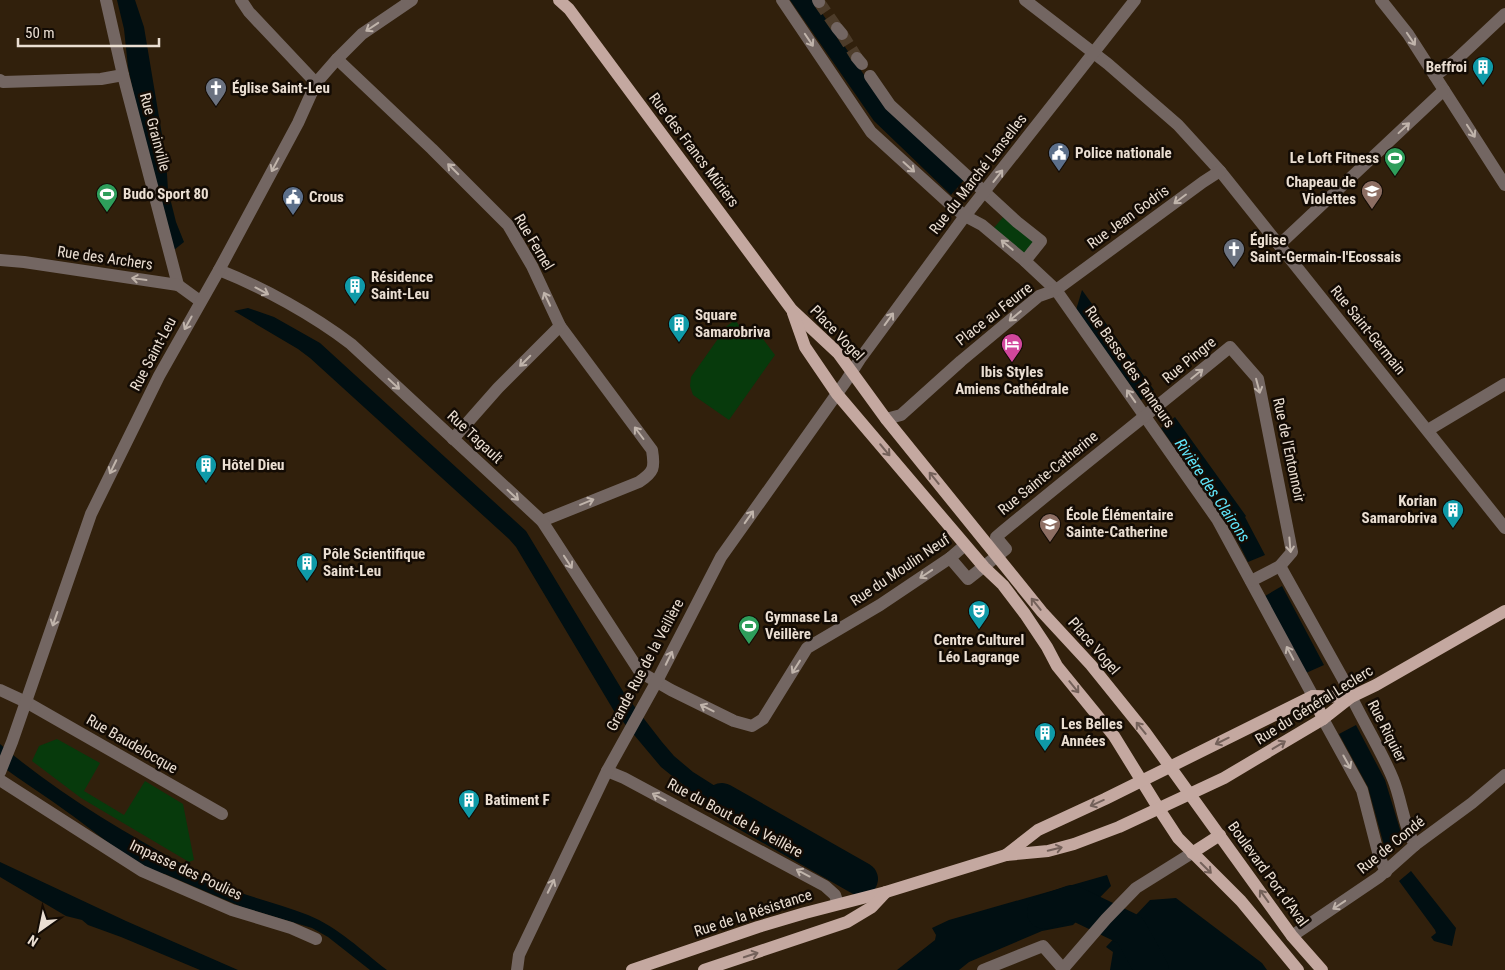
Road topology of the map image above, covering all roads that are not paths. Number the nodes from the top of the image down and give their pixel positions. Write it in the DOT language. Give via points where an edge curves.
graph roads {
  1 [pos="106,0"];
  2 [pos="241,0"];
  3 [pos="412,0"];
  4 [pos="559,0"];
  5 [pos="782,0"];
  6 [pos="1025,0"];
  7 [pos="1135,0"];
  8 [pos="1381,0"];
  9 [pos="567,5"];
  10 [pos="1505,14"];
  11 [pos="1094,52"];
  12 [pos="336,59"];
  13 [pos="123,75"];
  14 [pos="870,76"];
  15 [pos="1436,76"];
  16 [pos="0,80"];
  17 [pos="316,83"];
  18 [pos="1444,90"];
  19 [pos="1220,172"];
  20 [pos="1505,184"];
  21 [pos="985,192"];
  22 [pos="965,216"];
  23 [pos="1279,245"];
  24 [pos="0,260"];
  25 [pos="1025,261"];
  26 [pos="219,270"];
  27 [pos="178,285"];
  28 [pos="1056,290"];
  29 [pos="200,301"];
  30 [pos="792,310"];
  31 [pos="560,326"];
  32 [pos="1230,347"];
  33 [pos="852,372"];
  34 [pos="1505,384"];
  35 [pos="837,394"];
  36 [pos="1146,416"];
  37 [pos="886,419"];
  38 [pos="1428,430"];
  39 [pos="454,439"];
  40 [pos="542,521"];
  41 [pos="1505,528"];
  42 [pos="965,545"];
  43 [pos="997,556"];
  44 [pos="950,558"];
  45 [pos="1280,566"];
  46 [pos="984,567"];
  47 [pos="1251,581"];
  48 [pos="1505,611"];
  49 [pos="657,681"];
  50 [pos="0,690"];
  51 [pos="1313,696"];
  52 [pos="1351,697"];
  53 [pos="26,702"];
  54 [pos="1323,719"];
  55 [pos="752,726"];
  56 [pos="1171,766"];
  57 [pos="607,771"];
  58 [pos="1,774"];
  59 [pos="1505,775"];
  60 [pos="1141,781"];
  61 [pos="1190,794"];
  62 [pos="1158,809"];
  63 [pos="222,814"];
  64 [pos="1220,835"];
  65 [pos="1415,845"];
  66 [pos="1192,853"];
  67 [pos="1006,855"];
  68 [pos="1383,875"];
  69 [pos="886,892"];
  70 [pos="838,904"];
  71 [pos="1292,936"];
  72 [pos="316,939"];
  73 [pos="1063,969"];
  74 [pos="517,970"];
  75 [pos="632,970"];
  76 [pos="704,970"];
  77 [pos="983,970"];
  78 [pos="1298,970"];
  79 [pos="1322,970"];
  1 -- 13 [label="street, Rue Grainville"];
  2 -- 17 [label="street"];
  3 -- 12 [label="street, Rue Saint-Leu, one-way" via="362,34"];
  4 -- 9 [label="main road, Rue des Francs Mûriers"];
  5 -- 22 [label="street, Place au Feurre, one-way" via="871,132"];
  6 -- 11 [label="street, Rue Saint-Germain"];
  7 -- 11 [label="street, Rue du Marché Lanselles"];
  8 -- 15 [label="street, one-way"];
  9 -- 30 [label="main road, Rue des Francs Mûriers"];
  10 -- 15 [label="street"];
  11 -- 19 [label="street, Rue Saint-Germain" via="1178,125"];
  21 -- 11 [label="street, Rue du Marché Lanselles, one-way"];
  12 -- 17 [label="street, Rue Saint-Leu"];
  31 -- 12 [label="street, Rue Fernel, one-way" via="532,266 508,225"];
  13 -- 16 [label="street" via="101,79"];
  13 -- 27 [label="street, Rue Grainville"];
  14 -- 21 [label="street" via="890,105"];
  15 -- 18 [label="street"];
  17 -- 26 [label="street, Rue Saint-Leu, one-way"];
  18 -- 20 [label="street, one-way"];
  23 -- 18 [label="street, one-way"];
  19 -- 23 [label="street, Rue Saint-Germain"];
  19 -- 28 [label="street, Rue Jean Godris, one-way"];
  21 -- 22 [label="street, Rue du Marché Lanselles"];
  21 -- 25 [label="street" via="1041,241"];
  25 -- 22 [label="street, Place au Feurre, one-way" via="982,225"];
  33 -- 22 [label="street, Rue du Marché Lanselles, one-way"];
  23 -- 38 [label="street, Rue Saint-Germain"];
  27 -- 24 [label="street, Rue des Archers, one-way"];
  25 -- 28 [label="street, Place au Feurre"];
  26 -- 29 [label="street, Rue Saint-Leu"];
  26 -- 39 [label="street, Rue Tagault, one-way" via="325,325 351,344"];
  27 -- 29 [label="street, Rue des Archers"];
  36 -- 28 [label="street, Rue Basse des Tanneurs, one-way"];
  28 -- 37 [label="street, Place au Feurre, one-way" via="1039,296 901,415"];
  29 -- 53 [label="street, Rue Saint-Leu, one-way" via="90,514"];
  30 -- 33 [label="main road, Place Vogel" via="838,353"];
  30 -- 35 [label="main road, Place Vogel" via="805,347"];
  31 -- 39 [label="street, one-way" via="498,388"];
  40 -- 31 [label="street, Rue Fernel, one-way" via="639,482 649,475 654,465 652,450"];
  36 -- 32 [label="street, Rue Pingre, one-way"];
  32 -- 45 [label="street, Rue de l'Entonnoir, one-way" via="1258,379 1292,552"];
  33 -- 35 [label="street, Rue du Marché Lanselles"];
  33 -- 37 [label="main road, Place Vogel"];
  34 -- 38 [label="street"];
  35 -- 42 [label="main road, Place Vogel, one-way"];
  49 -- 35 [label="street, Grande Rue de la Veillère, one-way" via="721,557"];
  36 -- 43 [label="street, Rue Sainte-Catherine" via="996,537 1006,549"];
  36 -- 47 [label="street, Rue Basse des Tanneurs" via="1216,519"];
  43 -- 37 [label="main road, Place Vogel, one-way"];
  38 -- 41 [label="street, Rue Saint-Germain"];
  39 -- 40 [label="street, Rue Tagault, one-way"];
  40 -- 49 [label="street, Rue Tagault, one-way" via="640,672"];
  42 -- 44 [label="street, Rue du Moulin Neuf"];
  42 -- 46 [label="main road, Place Vogel"];
  43 -- 46 [label="street"];
  56 -- 43 [label="main road, Place Vogel, one-way" via="1091,665"];
  44 -- 46 [label="street" via="968,579"];
  44 -- 55 [label="street, Rue du Moulin Neuf, one-way" via="880,606 807,648 763,719"];
  45 -- 47 [label="street"];
  45 -- 52 [label="street, Rue Riquier"];
  46 -- 60 [label="main road, Place Vogel, one-way" via="1016,602 1056,666 1114,736"];
  51 -- 47 [label="street, Rue Basse des Tanneurs, one-way"];
  48 -- 52 [label="main road, Rue du Général Leclerc"];
  55 -- 49 [label="street, Rue Tagault, one-way" via="734,721"];
  49 -- 57 [label="street, Grande Rue de la Veillère"];
  50 -- 53 [label="street, Rue Baudelocque"];
  51 -- 52 [label="main road"];
  51 -- 54 [label="main road"];
  51 -- 56 [label="main road, Rue du Général Leclerc, one-way"];
  52 -- 54 [label="main road, Rue du Général Leclerc"];
  52 -- 65 [label="street, Rue Riquier" via="1394,780"];
  53 -- 58 [label="street, Rue Saint-Leu"];
  53 -- 63 [label="street, Rue Baudelocque"];
  61 -- 54 [label="main road, Rue du Général Leclerc, one-way" via="1224,778"];
  54 -- 68 [label="street, one-way" via="1362,790"];
  56 -- 60 [label="main road, Rue du Général Leclerc"];
  56 -- 61 [label="main road, Place Vogel"];
  70 -- 57 [label="street, Rue du Bout de la Veillère, one-way" via="826,886"];
  74 -- 57 [label="street, Grande Rue de la Veillère, one-way" via="519,954"];
  58 -- 72 [label="street, Impasse des Poulies" via="142,871 232,910"];
  59 -- 65 [label="street, Rue de Condé"];
  60 -- 62 [label="main road, Place Vogel"];
  60 -- 67 [label="main road, Rue de la Résistance, one-way" via="1038,830"];
  61 -- 62 [label="main road, Rue du Général Leclerc"];
  61 -- 64 [label="main road, Boulevard Port d'Aval"];
  62 -- 66 [label="main road"];
  67 -- 62 [label="main road, Rue de la Résistance, one-way" via="1048,851 1074,844"];
  64 -- 66 [label="main road"];
  71 -- 64 [label="main road, Boulevard Port d'Aval, one-way"];
  65 -- 68 [label="street, Rue de Condé"];
  66 -- 73 [label="street" via="1136,888"];
  66 -- 78 [label="main road, one-way" via="1241,901"];
  67 -- 69 [label="main road, Rue de la Résistance"];
  68 -- 71 [label="street, Rue de Condé, one-way"];
  69 -- 70 [label="main road, Rue de la Résistance"];
  76 -- 69 [label="main road, Rue de la Résistance, one-way" via="848,922 872,907"];
  70 -- 75 [label="main road, Rue de la Résistance" via="758,927"];
  71 -- 79 [label="main road, Boulevard Port d'Aval"];
  73 -- 77 [label="street" via="1043,946"];
}
